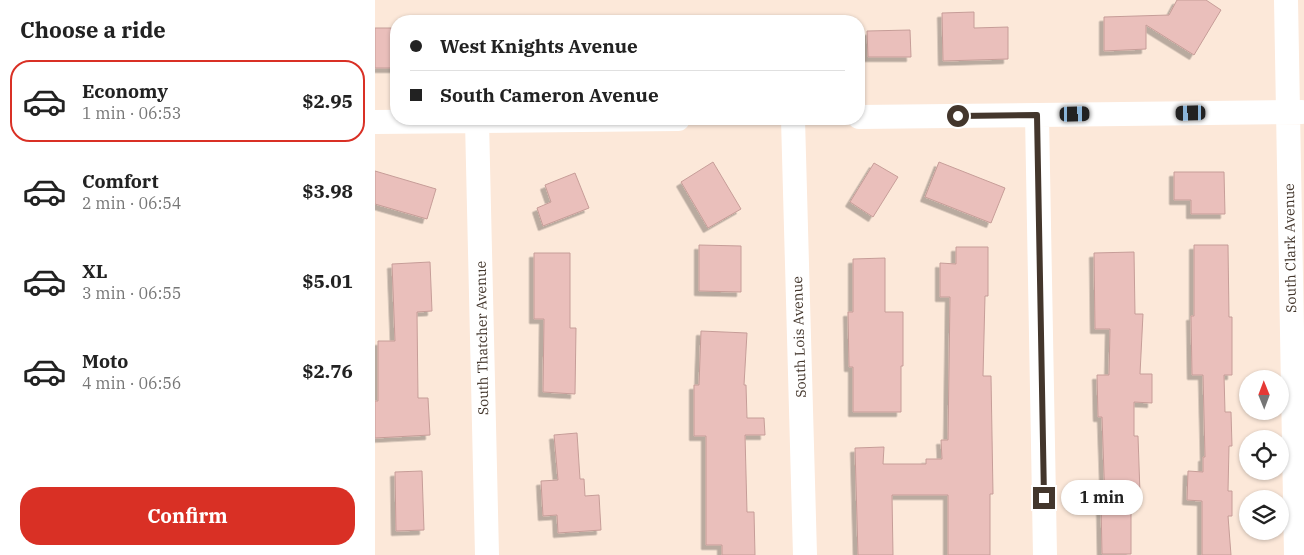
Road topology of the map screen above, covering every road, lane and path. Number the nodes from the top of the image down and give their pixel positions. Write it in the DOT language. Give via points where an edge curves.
graph roads {
  1 [pos="1287,0"];
  2 [pos="1296,112"];
  3 [pos="1037,115"];
  4 [pos="865,117"];
  5 [pos="375,122"];
  6 [pos="390,122"];
  7 [pos="477,125"];
  8 [pos="793,125"];
  9 [pos="487,555"];
  10 [pos="805,555"];
  11 [pos="1045,555"];
  12 [pos="1296,555"];
  1 -- 2 [label="street, South Clark Avenue"];
  2 -- 3 [label="street"];
  2 -- 12 [label="street, South Clark Avenue"];
  3 -- 4 [label="street"];
  3 -- 11 [label="street"];
  5 -- 6 [label="street"];
  7 -- 9 [label="street, South Thatcher Avenue"];
  8 -- 10 [label="street, South Lois Avenue"];
}
